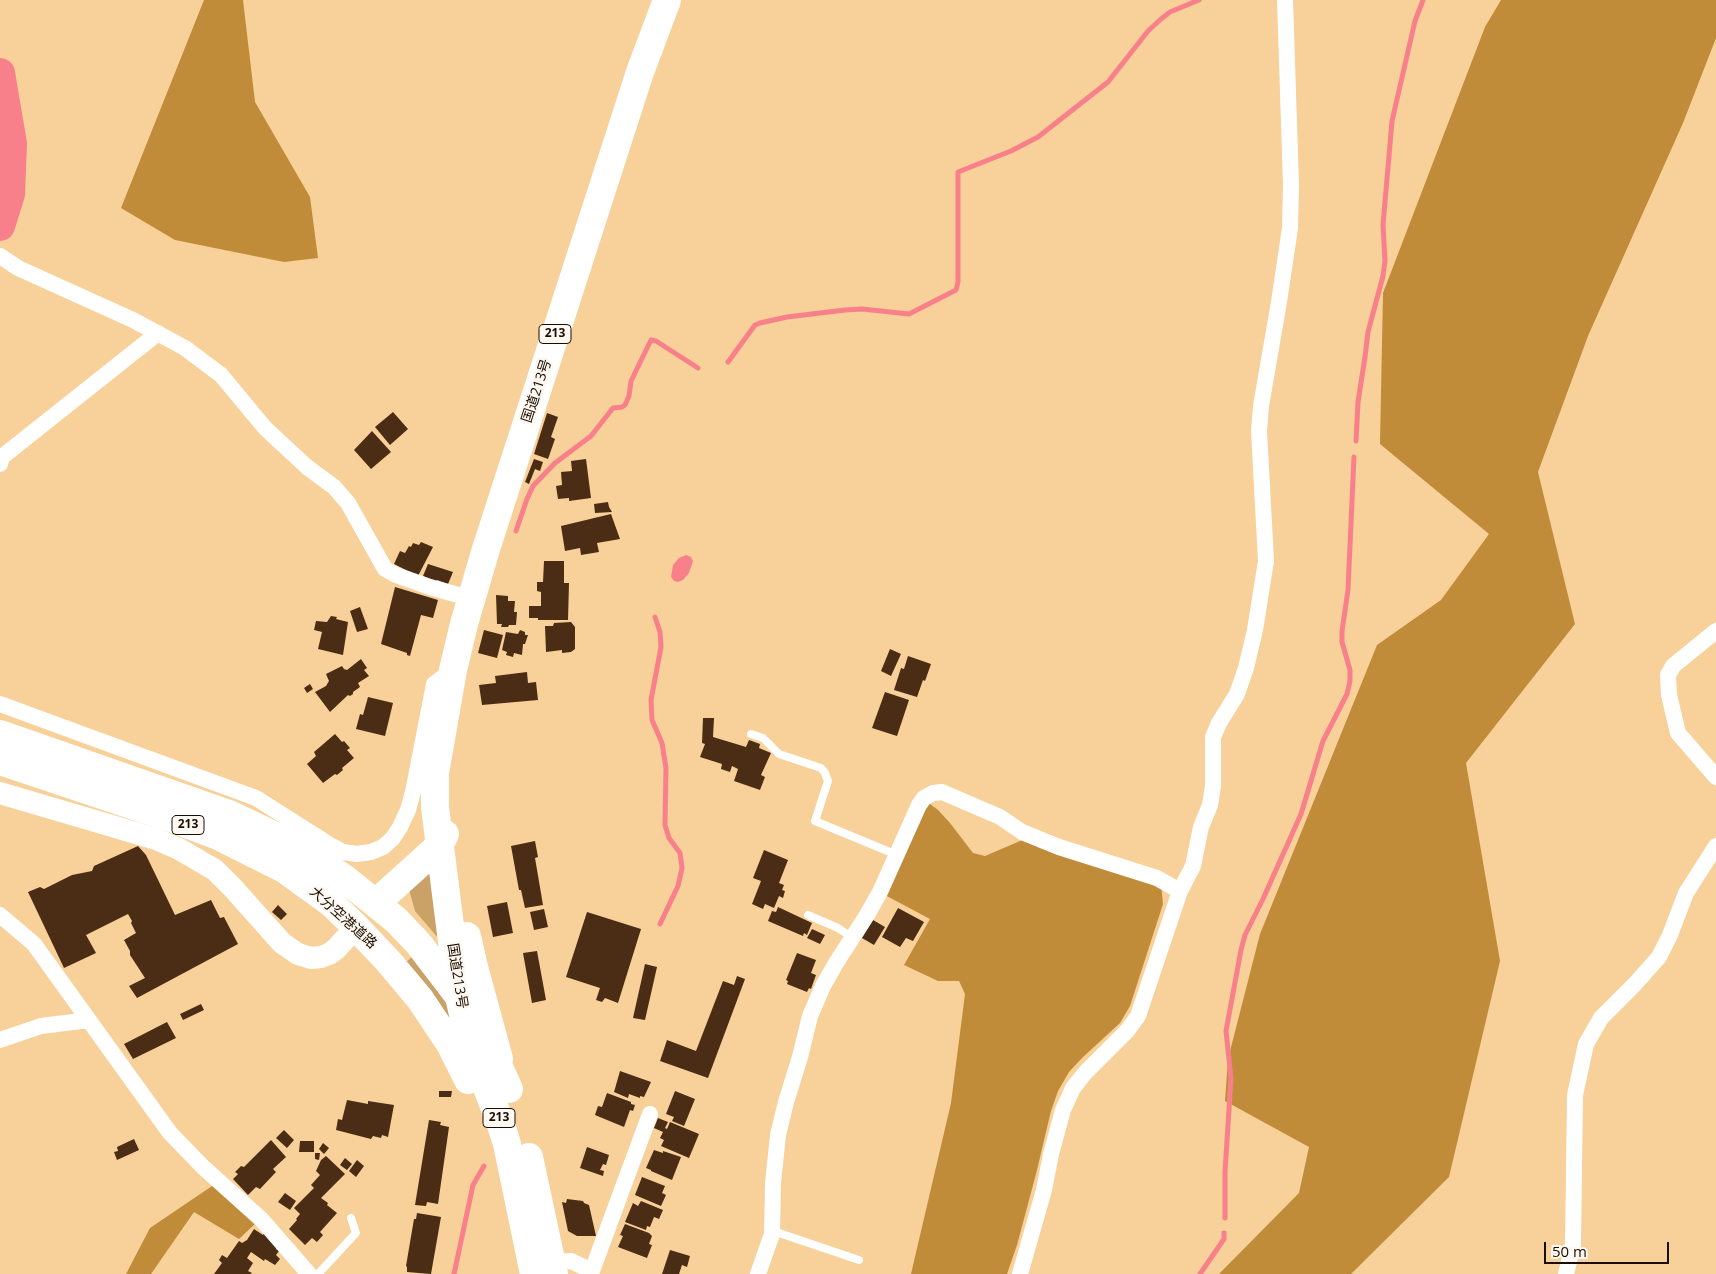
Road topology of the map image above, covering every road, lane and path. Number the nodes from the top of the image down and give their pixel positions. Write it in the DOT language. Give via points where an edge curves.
graph roads {
  1 [pos="667,0"];
  2 [pos="1285,0"];
  3 [pos="0,256"];
  4 [pos="158,333"];
  5 [pos="0,464"];
  6 [pos="472,598"];
  7 [pos="1716,631"];
  8 [pos="453,670"];
  9 [pos="0,704"];
  10 [pos="0,734"];
  11 [pos="751,734"];
  12 [pos="0,761"];
  13 [pos="450,762"];
  14 [pos="1716,776"];
  15 [pos="0,793"];
  16 [pos="435,807"];
  17 [pos="439,846"];
  18 [pos="1716,846"];
  19 [pos="897,855"];
  20 [pos="1180,891"];
  21 [pos="376,903"];
  22 [pos="0,915"];
  23 [pos="808,915"];
  24 [pos="356,927"];
  25 [pos="852,938"];
  26 [pos="459,997"];
  27 [pos="89,1020"];
  28 [pos="0,1040"];
  29 [pos="509,1089"];
  30 [pos="650,1114"];
  31 [pos="351,1218"];
  32 [pos="772,1234"];
  33 [pos="527,1243"];
  34 [pos="859,1260"];
  35 [pos="547,1270"];
  36 [pos="593,1272"];
  37 [pos="309,1274"];
  38 [pos="318,1274"];
  39 [pos="758,1274"];
  40 [pos="1020,1274"];
  41 [pos="1566,1274"];
  1 -- 6 [label="highway, 国道213号 / 213" via="601,188"];
  2 -- 20 [label="street" via="1290,228 1259,431 1266,561 1246,668 1237,694 1213,737 1214,786 1210,805 1201,827 1193,866"];
  3 -- 4 [label="street" via="18,268"];
  4 -- 5 [label="street" via="2,457"];
  4 -- 6 [label="street" via="221,375 265,428 306,467 334,487 348,503 384,569 430,587"];
  6 -- 8 [label="highway, 国道213号 / 213"];
  7 -- 14 [label="street" via="1673,666 1668,675 1678,733"];
  8 -- 9 [label="street" via="434,684 413,792 400,827 384,846 357,854 330,846 256,798"];
  8 -- 13 [label="highway, 国道213号 / 213"];
  8 -- 16 [label="highway, 国道213号 / 213" via="435,773"];
  10 -- 21 [label="highway, 大分空港道路 / 213" via="229,814 292,844"];
  11 -- 19 [label="lane" via="763,738 778,754 821,768 825,773 828,781 815,821"];
  12 -- 24 [label="highway, 大分空港道路 / 213" via="227,840 284,869 331,903"];
  13 -- 17 [label="highway" via="442,796 445,833"];
  13 -- 29 [label="highway, 国道213号 / 213" via="456,861 468,940"];
  15 -- 24 [label="street" via="179,849 215,870 282,943 298,954 311,958 329,954"];
  16 -- 17 [label="highway, 国道213号 / 213"];
  16 -- 21 [label="highway" via="428,831"];
  17 -- 21 [label="highway"];
  17 -- 26 [label="highway, 国道213号 / 213"];
  18 -- 41 [label="street" via="1686,893 1659,957 1601,1018 1586,1044 1575,1095 1573,1245"];
  19 -- 20 [label="street" via="918,805 933,793 942,792 1000,817 1022,832 1168,882"];
  19 -- 25 [label="street"];
  20 -- 40 [label="street" via="1138,1016 1085,1073 1066,1103"];
  21 -- 24 [label="highway"];
  21 -- 26 [label="highway, 大分空港道路 / 213" via="418,943"];
  22 -- 27 [label="street" via="34,944"];
  23 -- 25 [label="lane"];
  24 -- 33 [label="highway, 大分空港道路 / 213" via="420,999 450,1044 493,1136"];
  25 -- 32 [label="street" via="816,1000 786,1102 775,1158"];
  26 -- 29 [label="highway, 大分空港道路 / 213" via="481,1030"];
  26 -- 33 [label="highway, 国道213号 / 213" via="470,1044 506,1144"];
  27 -- 28 [label="street" via="41,1026"];
  27 -- 37 [label="street" via="170,1133 262,1220"];
  29 -- 35 [label="highway, 国道213号 / 213" via="530,1158"];
  30 -- 36 [label="street"];
  31 -- 38 [label="lane" via="356,1233"];
  32 -- 34 [label="lane" via="776,1232"];
  32 -- 39 [label="street"];
  33 -- 35 [label="highway, 国道213号 / 213"];
  35 -- 36 [label="street" via="571,1261"];
}
